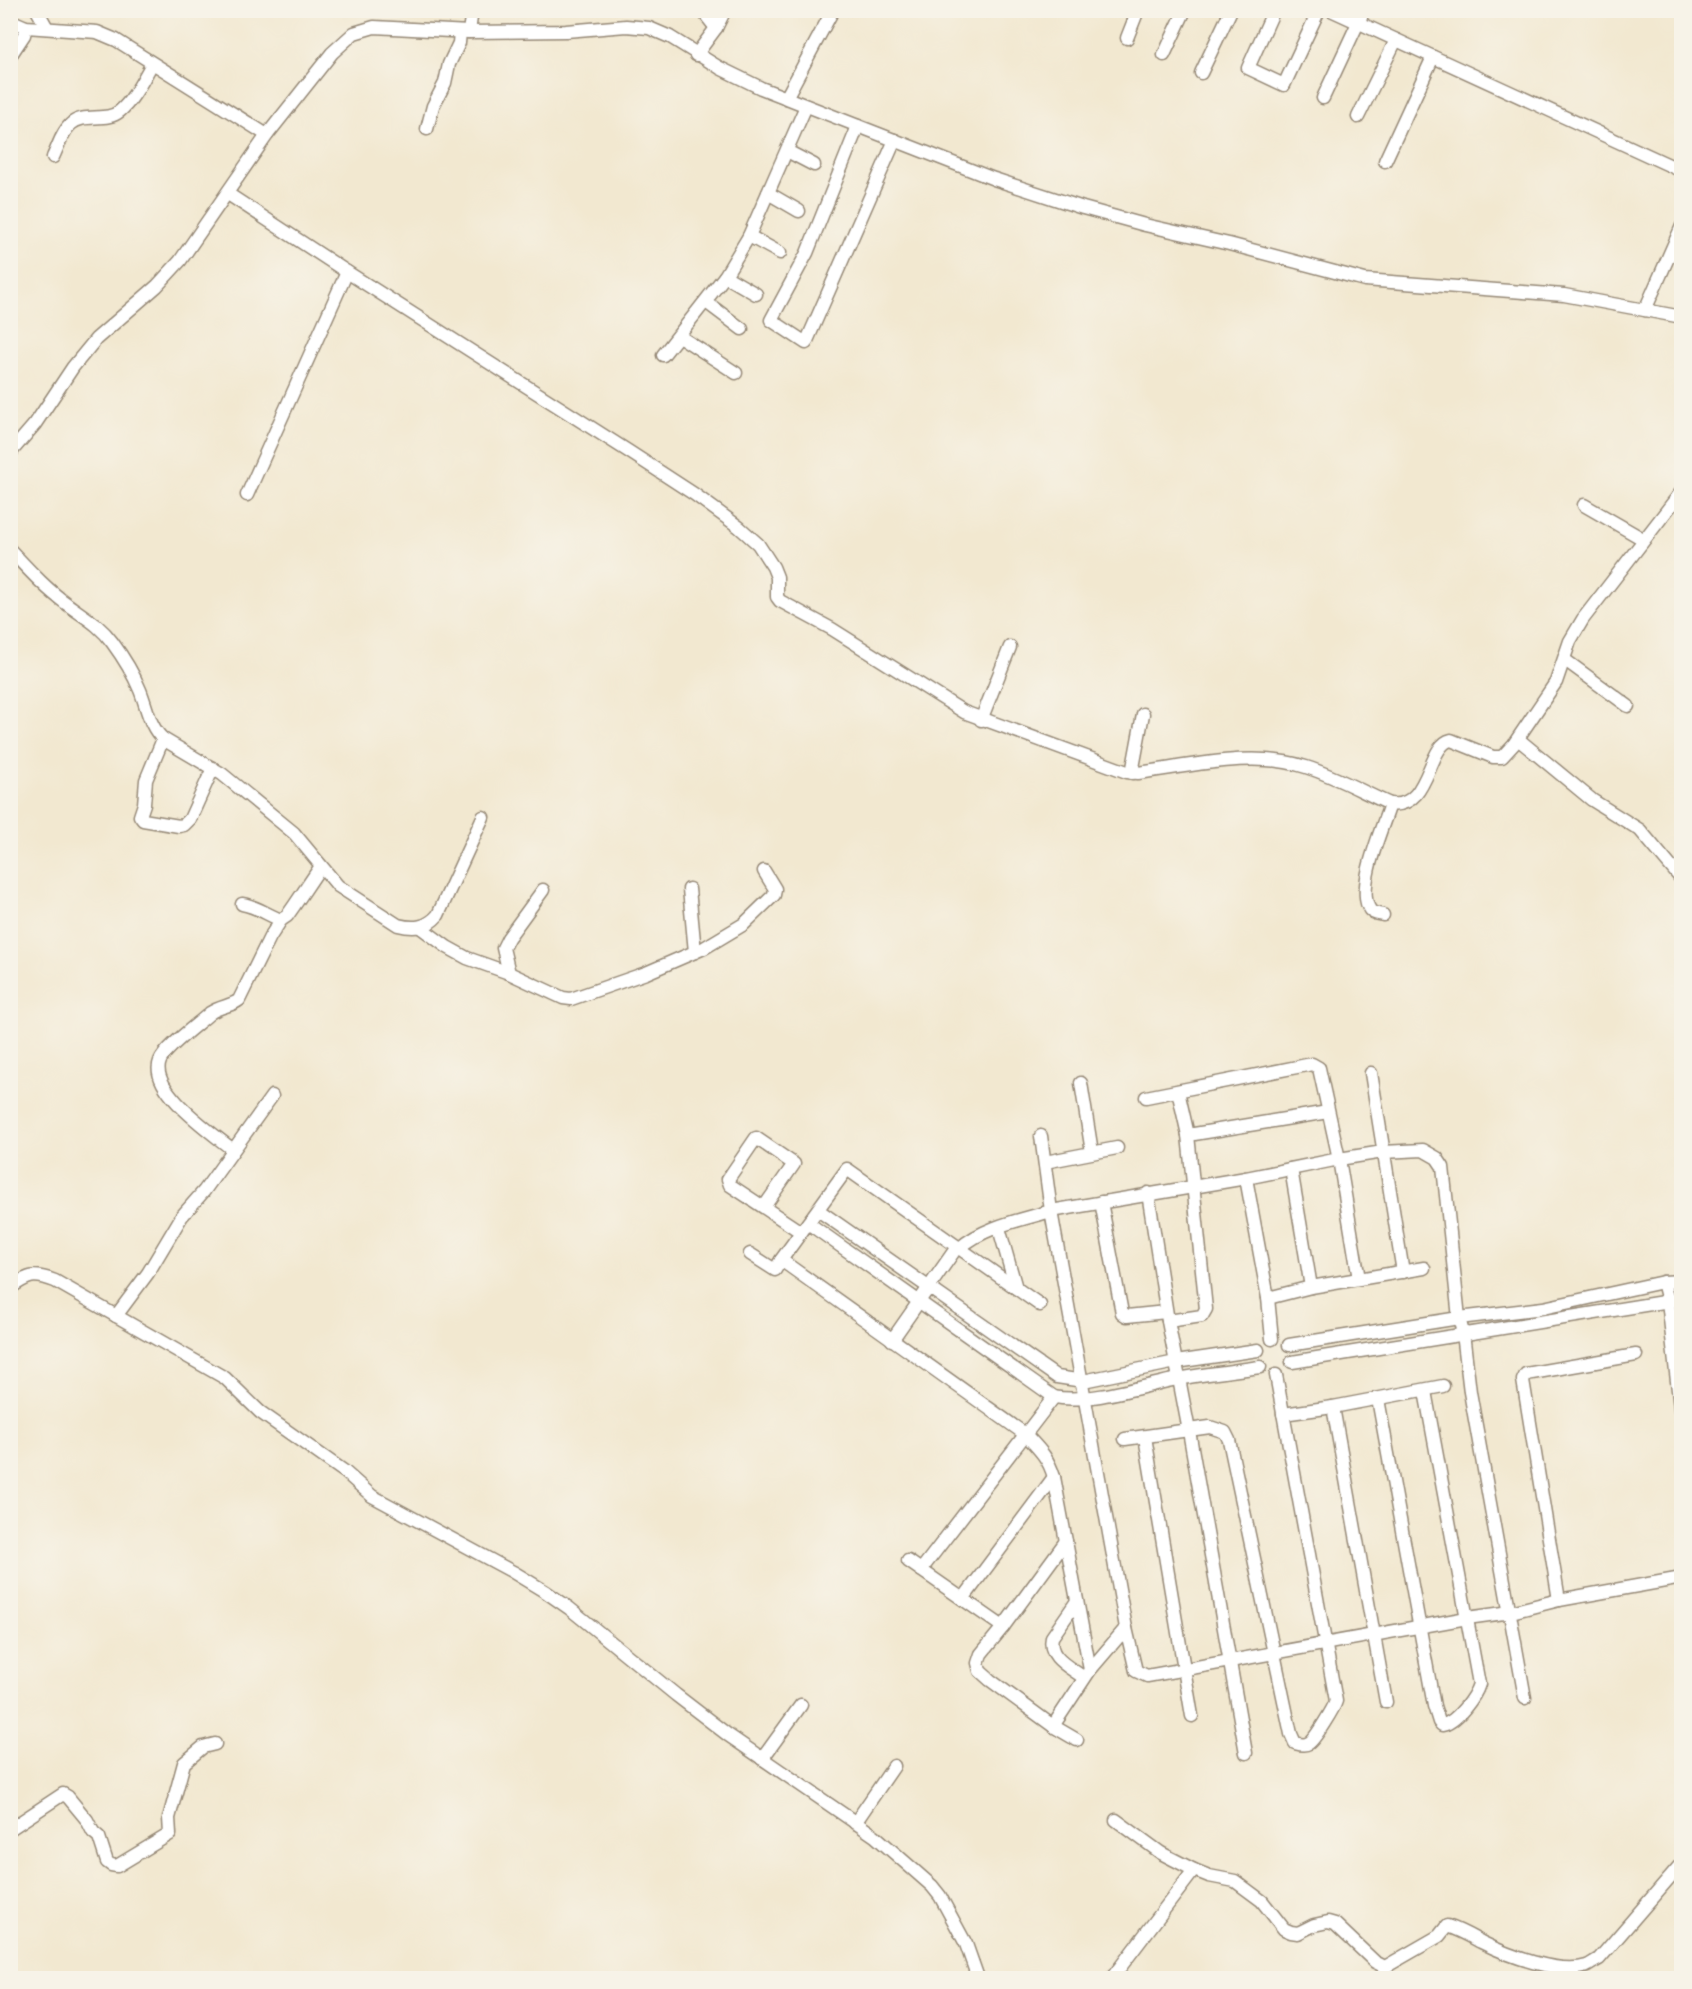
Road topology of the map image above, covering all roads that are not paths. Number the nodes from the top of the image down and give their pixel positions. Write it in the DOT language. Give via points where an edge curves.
graph roads {
  1 [pos="38,10"];
  2 [pos="472,10"];
  3 [pos="699,10"];
  4 [pos="725,10"];
  5 [pos="833,10"];
  6 [pos="1138,10"];
  7 [pos="1185,10"];
  8 [pos="1231,10"];
  9 [pos="1274,10"];
  10 [pos="1319,10"];
  11 [pos="1331,10"];
  12 [pos="1365,10"];
  13 [pos="10,20"];
  14 [pos="1358,23"];
  15 [pos="26,27"];
  16 [pos="47,28"];
  17 [pos="716,28"];
  18 [pos="465,32"];
  19 [pos="1127,38"];
  20 [pos="1396,40"];
  21 [pos="696,55"];
  22 [pos="1164,55"];
  23 [pos="10,56"];
  24 [pos="1433,57"];
  25 [pos="152,63"];
  26 [pos="1201,73"];
  27 [pos="786,98"];
  28 [pos="1323,98"];
  29 [pos="806,106"];
  30 [pos="1358,117"];
  31 [pos="858,126"];
  32 [pos="427,129"];
  33 [pos="267,135"];
  34 [pos="895,140"];
  35 [pos="787,151"];
  36 [pos="53,157"];
  37 [pos="1385,161"];
  38 [pos="814,165"];
  39 [pos="1682,171"];
  40 [pos="768,193"];
  41 [pos="228,194"];
  42 [pos="799,211"];
  43 [pos="1682,226"];
  44 [pos="749,236"];
  45 [pos="780,253"];
  46 [pos="347,273"];
  47 [pos="725,276"];
  48 [pos="756,294"];
  49 [pos="705,302"];
  50 [pos="1645,310"];
  51 [pos="1682,318"];
  52 [pos="742,329"];
  53 [pos="679,336"];
  54 [pos="663,355"];
  55 [pos="736,373"];
  56 [pos="10,453"];
  57 [pos="1682,491"];
  58 [pos="247,495"];
  59 [pos="1584,505"];
  60 [pos="1643,539"];
  61 [pos="10,550"];
  62 [pos="1010,647"];
  63 [pos="1564,660"];
  64 [pos="1628,706"];
  65 [pos="1143,714"];
  66 [pos="981,720"];
  67 [pos="163,739"];
  68 [pos="1518,739"];
  69 [pos="213,768"];
  70 [pos="1132,773"];
  71 [pos="1390,804"];
  72 [pos="483,818"];
  73 [pos="321,867"];
  74 [pos="765,871"];
  75 [pos="1682,880"];
  76 [pos="689,889"];
  77 [pos="543,890"];
  78 [pos="242,904"];
  79 [pos="1383,915"];
  80 [pos="281,920"];
  81 [pos="420,927"];
  82 [pos="695,952"];
  83 [pos="509,973"];
  84 [pos="1371,1073"];
  85 [pos="1081,1083"];
  86 [pos="1178,1091"];
  87 [pos="272,1096"];
  88 [pos="1146,1097"];
  89 [pos="1328,1112"];
  90 [pos="1188,1135"];
  91 [pos="1041,1136"];
  92 [pos="1117,1148"];
  93 [pos="233,1150"];
  94 [pos="1092,1152"];
  95 [pos="1383,1152"];
  96 [pos="1339,1159"];
  97 [pos="1045,1162"];
  98 [pos="1291,1169"];
  99 [pos="1246,1178"];
  100 [pos="1193,1187"];
  101 [pos="1148,1193"];
  102 [pos="1101,1202"];
  103 [pos="764,1207"];
  104 [pos="818,1209"];
  105 [pos="1051,1211"];
  106 [pos="805,1228"];
  107 [pos="999,1228"];
  108 [pos="957,1247"];
  109 [pos="750,1254"];
  110 [pos="781,1260"];
  111 [pos="1424,1268"];
  112 [pos="1404,1272"];
  113 [pos="1359,1279"];
  114 [pos="1682,1281"];
  115 [pos="1663,1282"];
  116 [pos="1311,1287"];
  117 [pos="10,1288"];
  118 [pos="929,1288"];
  119 [pos="1016,1288"];
  120 [pos="1268,1298"];
  121 [pos="1682,1299"];
  122 [pos="1668,1301"];
  123 [pos="919,1302"];
  124 [pos="1040,1305"];
  125 [pos="116,1316"];
  126 [pos="1167,1316"];
  127 [pos="1459,1318"];
  128 [pos="1463,1334"];
  129 [pos="1272,1339"];
  130 [pos="892,1340"];
  131 [pos="1289,1345"];
  132 [pos="1258,1350"];
  133 [pos="1636,1355"];
  134 [pos="1176,1362"];
  135 [pos="1292,1362"];
  136 [pos="1260,1367"];
  137 [pos="1276,1375"];
  138 [pos="1179,1379"];
  139 [pos="1083,1381"];
  140 [pos="1443,1386"];
  141 [pos="1425,1390"];
  142 [pos="1054,1397"];
  143 [pos="1085,1397"];
  144 [pos="1378,1399"];
  145 [pos="1333,1407"];
  146 [pos="1283,1414"];
  147 [pos="1682,1426"];
  148 [pos="1189,1431"];
  149 [pos="1025,1434"];
  150 [pos="1145,1437"];
  151 [pos="1125,1439"];
  152 [pos="1054,1477"];
  153 [pos="1066,1541"];
  154 [pos="908,1562"];
  155 [pos="921,1570"];
  156 [pos="1682,1578"];
  157 [pos="963,1599"];
  158 [pos="1559,1600"];
  159 [pos="1077,1601"];
  160 [pos="1511,1612"];
  161 [pos="1467,1618"];
  162 [pos="1003,1627"];
  163 [pos="1126,1628"];
  164 [pos="1420,1628"];
  165 [pos="1374,1635"];
  166 [pos="1325,1644"];
  167 [pos="1273,1654"];
  168 [pos="1228,1661"];
  169 [pos="1184,1670"];
  170 [pos="1087,1674"];
  171 [pos="1525,1698"];
  172 [pos="1386,1702"];
  173 [pos="801,1705"];
  174 [pos="1192,1716"];
  175 [pos="1053,1726"];
  176 [pos="1077,1740"];
  177 [pos="215,1744"];
  178 [pos="1246,1753"];
  179 [pos="762,1759"];
  180 [pos="894,1766"];
  181 [pos="1116,1820"];
  182 [pos="855,1823"];
  183 [pos="10,1829"];
  184 [pos="1682,1863"];
  185 [pos="1194,1870"];
  186 [pos="978,1978"];
  187 [pos="1112,1978"];
  1 -- 16 [label="street"];
  2 -- 18 [label="street"];
  3 -- 17 [label="street"];
  4 -- 17 [label="street"];
  5 -- 27 [label="street"];
  6 -- 19 [label="street"];
  7 -- 22 [label="street"];
  8 -- 26 [label="street"];
  9 -- 10 [label="street" via="1248,68 1284,85"];
  11 -- 14 [label="street"];
  12 -- 14 [label="street"];
  13 -- 15 [label="street"];
  14 -- 20 [label="street"];
  14 -- 28 [label="street"];
  15 -- 16 [label="street"];
  15 -- 23 [label="street"];
  16 -- 25 [label="street" via="97,32"];
  17 -- 21 [label="street"];
  18 -- 21 [label="street" via="639,26 661,32"];
  18 -- 32 [label="street" via="449,64"];
  18 -- 33 [label="street" via="374,27 354,33 332,53"];
  20 -- 24 [label="street"];
  20 -- 30 [label="street"];
  21 -- 27 [label="street"];
  24 -- 37 [label="street"];
  24 -- 39 [label="street"];
  25 -- 33 [label="street"];
  25 -- 36 [label="street" via="120,112 108,118 72,123"];
  27 -- 29 [label="street"];
  29 -- 31 [label="street"];
  29 -- 35 [label="street"];
  31 -- 34 [label="street"];
  31 -- 34 [label="street" via="807,253 771,320 806,343"];
  33 -- 41 [label="street"];
  34 -- 50 [label="street" via="1066,203 1350,277 1564,295"];
  35 -- 38 [label="street"];
  35 -- 40 [label="street"];
  40 -- 42 [label="street"];
  40 -- 44 [label="street"];
  41 -- 46 [label="street"];
  41 -- 56 [label="street" via="167,277 96,339"];
  43 -- 50 [label="street"];
  44 -- 45 [label="street"];
  44 -- 47 [label="street"];
  46 -- 58 [label="street"];
  46 -- 66 [label="street" via="638,457 739,527 758,544 773,567 780,601"];
  47 -- 48 [label="street"];
  47 -- 49 [label="street"];
  49 -- 52 [label="street"];
  49 -- 53 [label="street"];
  50 -- 51 [label="street"];
  53 -- 54 [label="street"];
  53 -- 55 [label="street"];
  57 -- 60 [label="street"];
  59 -- 60 [label="street"];
  60 -- 63 [label="street" via="1583,620"];
  61 -- 67 [label="street" via="45,587 97,624 111,640 140,690 156,733"];
  62 -- 66 [label="street"];
  63 -- 64 [label="street"];
  63 -- 68 [label="street" via="1556,682"];
  65 -- 70 [label="street"];
  66 -- 70 [label="street"];
  67 -- 69 [label="street"];
  67 -- 69 [label="street" via="146,780 140,816 143,820 184,825"];
  68 -- 71 [label="street" via="1497,758 1445,741 1410,801 1401,806"];
  68 -- 75 [label="street" via="1592,800 1641,830"];
  69 -- 73 [label="street" via="294,833"];
  70 -- 71 [label="street" via="1239,760 1282,762 1306,767"];
  71 -- 79 [label="street" via="1369,861 1367,880 1370,910"];
  72 -- 81 [label="street" via="438,915"];
  73 -- 80 [label="street"];
  73 -- 81 [label="street" via="338,886 398,925"];
  74 -- 82 [label="street" via="775,889 772,898 744,924"];
  76 -- 82 [label="street"];
  77 -- 83 [label="street" via="503,948"];
  78 -- 80 [label="street"];
  80 -- 93 [label="street" via="239,1000 210,1013 159,1064 161,1081 172,1097"];
  81 -- 83 [label="street" via="467,958"];
  82 -- 83 [label="street" via="571,999"];
  84 -- 95 [label="street"];
  85 -- 94 [label="street"];
  86 -- 88 [label="street"];
  86 -- 89 [label="street" via="1312,1064 1322,1075"];
  86 -- 90 [label="street"];
  87 -- 93 [label="street"];
  89 -- 90 [label="street"];
  89 -- 96 [label="street"];
  90 -- 100 [label="street"];
  91 -- 97 [label="street"];
  92 -- 94 [label="street"];
  93 -- 125 [label="street" via="182,1216 148,1273"];
  94 -- 97 [label="street"];
  95 -- 96 [label="street"];
  95 -- 112 [label="street"];
  95 -- 127 [label="street" via="1423,1150 1443,1167"];
  96 -- 98 [label="street"];
  96 -- 113 [label="street"];
  97 -- 105 [label="street"];
  98 -- 99 [label="street"];
  98 -- 116 [label="street"];
  99 -- 100 [label="street"];
  99 -- 120 [label="street"];
  100 -- 101 [label="street"];
  100 -- 126 [label="street" via="1206,1310 1202,1316"];
  101 -- 102 [label="street"];
  101 -- 126 [label="street"];
  102 -- 105 [label="street"];
  102 -- 126 [label="street" via="1124,1316"];
  103 -- 103 [label="street" via="730,1185 728,1179 756,1138 794,1164"];
  103 -- 106 [label="street"];
  104 -- 106 [label="street"];
  104 -- 108 [label="street" via="847,1169"];
  104 -- 118 [label="street"];
  105 -- 107 [label="street"];
  105 -- 139 [label="street"];
  106 -- 110 [label="street"];
  106 -- 123 [label="street"];
  107 -- 108 [label="street"];
  107 -- 119 [label="street"];
  108 -- 118 [label="street"];
  108 -- 119 [label="street"];
  109 -- 110 [label="street" via="775,1270"];
  110 -- 130 [label="street"];
  111 -- 112 [label="street"];
  112 -- 113 [label="street"];
  113 -- 116 [label="street"];
  114 -- 115 [label="street"];
  115 -- 122 [label="street"];
  115 -- 127 [label="street" via="1544,1308"];
  116 -- 120 [label="street"];
  117 -- 125 [label="street" via="39,1275"];
  118 -- 123 [label="street"];
  118 -- 139 [label="street" via="1058,1377"];
  119 -- 124 [label="street"];
  120 -- 129 [label="street"];
  121 -- 122 [label="street"];
  122 -- 128 [label="street"];
  122 -- 147 [label="street"];
  123 -- 130 [label="street"];
  123 -- 142 [label="street"];
  125 -- 179 [label="street" via="225,1378 260,1412 372,1496 546,1592"];
  126 -- 134 [label="street"];
  127 -- 128 [label="street"];
  127 -- 131 [label="street"];
  128 -- 135 [label="street"];
  128 -- 160 [label="street"];
  129 -- 131 [label="street"];
  129 -- 132 [label="street" via="1263,1342"];
  130 -- 149 [label="street"];
  131 -- 135 [label="street"];
  132 -- 134 [label="street"];
  132 -- 136 [label="street"];
  133 -- 158 [label="street" via="1526,1374 1523,1380"];
  134 -- 138 [label="street"];
  134 -- 139 [label="street"];
  135 -- 137 [label="street"];
  136 -- 137 [label="street"];
  136 -- 138 [label="street"];
  137 -- 146 [label="street"];
  138 -- 143 [label="street"];
  138 -- 148 [label="street"];
  139 -- 143 [label="street"];
  140 -- 141 [label="street"];
  141 -- 144 [label="street"];
  141 -- 161 [label="street"];
  142 -- 143 [label="street"];
  142 -- 149 [label="street"];
  143 -- 163 [label="street"];
  144 -- 145 [label="street"];
  144 -- 164 [label="street"];
  145 -- 146 [label="street"];
  145 -- 165 [label="street"];
  146 -- 166 [label="street"];
  148 -- 150 [label="street"];
  148 -- 167 [label="street" via="1210,1427 1225,1432 1229,1440"];
  148 -- 168 [label="street"];
  149 -- 152 [label="street" via="1049,1462"];
  149 -- 155 [label="street"];
  150 -- 151 [label="street"];
  150 -- 169 [label="street"];
  152 -- 153 [label="street"];
  152 -- 157 [label="street"];
  153 -- 159 [label="street"];
  153 -- 162 [label="street"];
  154 -- 155 [label="street"];
  155 -- 157 [label="street"];
  156 -- 158 [label="street"];
  157 -- 162 [label="street"];
  158 -- 160 [label="street"];
  159 -- 170 [label="street"];
  159 -- 170 [label="street" via="1050,1644 1055,1656"];
  160 -- 161 [label="street"];
  160 -- 171 [label="street"];
  161 -- 164 [label="street"];
  161 -- 164 [label="street" via="1479,1684 1461,1712 1447,1724 1439,1722 1434,1706"];
  162 -- 175 [label="street" via="981,1654 980,1671"];
  163 -- 169 [label="street" via="1136,1671 1147,1676"];
  163 -- 170 [label="street"];
  164 -- 165 [label="street"];
  165 -- 166 [label="street"];
  165 -- 172 [label="street"];
  166 -- 167 [label="street"];
  166 -- 167 [label="street" via="1336,1701 1309,1743 1302,1745 1295,1743 1291,1734"];
  167 -- 168 [label="street"];
  168 -- 169 [label="street"];
  168 -- 178 [label="street"];
  169 -- 174 [label="street"];
  170 -- 175 [label="street"];
  173 -- 179 [label="street"];
  175 -- 176 [label="street"];
  177 -- 183 [label="street" via="202,1747 182,1765 168,1820 170,1834 117,1866 107,1862 99,1837 63,1794"];
  179 -- 182 [label="street"];
  180 -- 182 [label="street"];
  181 -- 185 [label="street"];
  182 -- 186 [label="street" via="936,1891 966,1944"];
  184 -- 185 [label="street" via="1599,1959 1569,1968 1517,1957 1447,1926 1439,1936 1385,1967 1335,1924 1328,1922 1298,1934 1291,1932 1284,1929 1262,1901 1235,1881"];
  185 -- 187 [label="street"];
}
